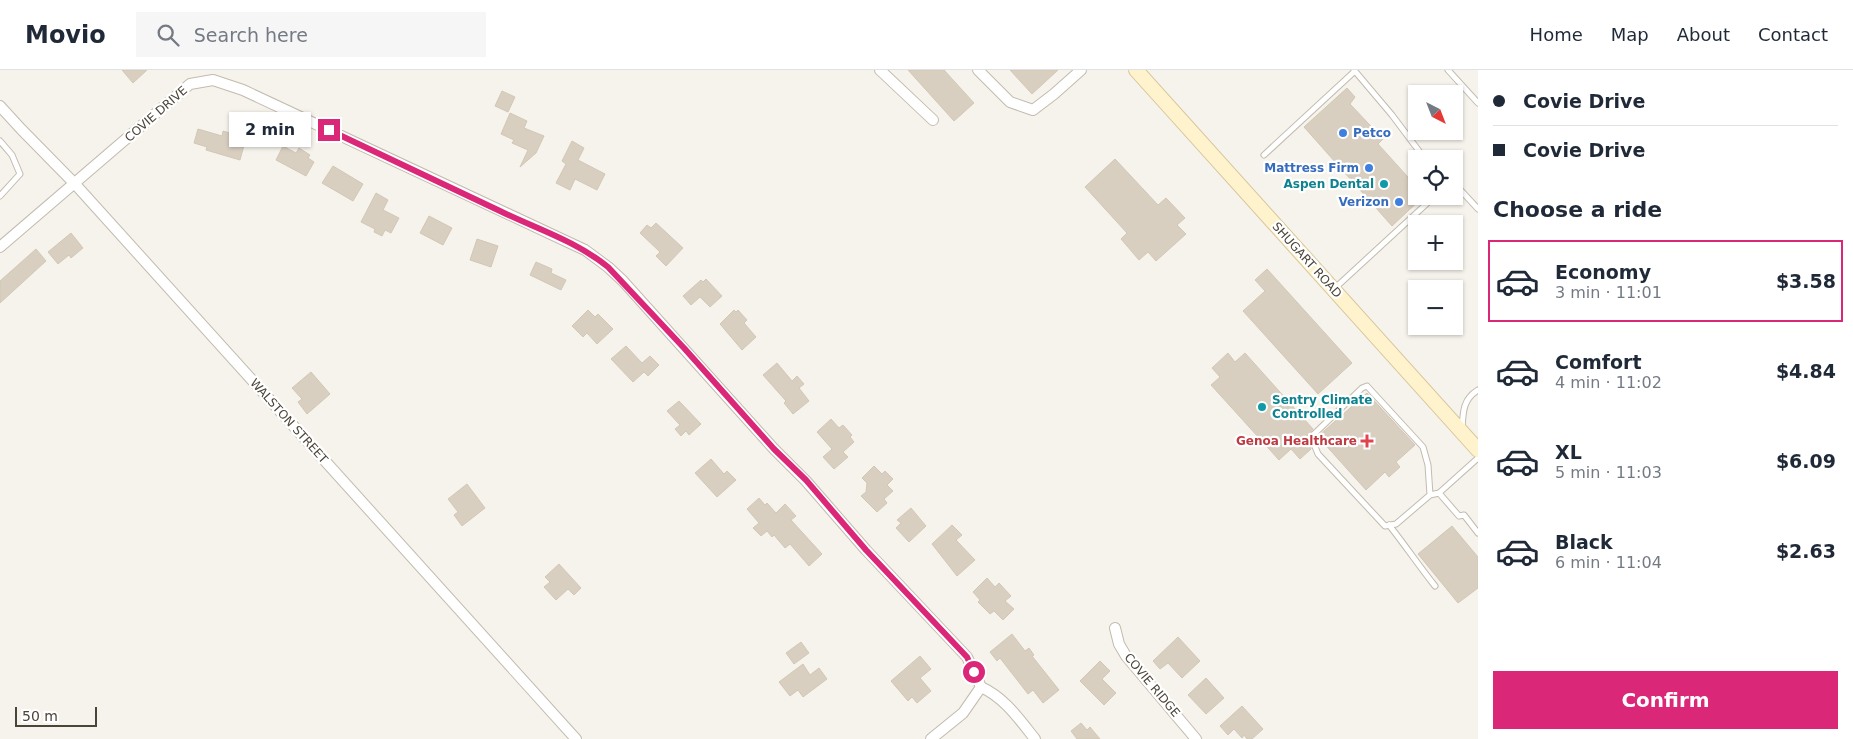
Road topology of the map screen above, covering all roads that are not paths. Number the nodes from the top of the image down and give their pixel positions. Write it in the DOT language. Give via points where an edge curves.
graph roads {
  1 [pos="880,70"];
  2 [pos="978,70"];
  3 [pos="1136,70"];
  4 [pos="1355,70"];
  5 [pos="1448,70"];
  6 [pos="1078,71"];
  7 [pos="1478,103"];
  8 [pos="0,106"];
  9 [pos="933,120"];
  10 [pos="0,141"];
  11 [pos="1418,150"];
  12 [pos="1264,155"];
  13 [pos="75,184"];
  14 [pos="1463,193"];
  15 [pos="0,196"];
  16 [pos="1425,205"];
  17 [pos="1478,209"];
  18 [pos="0,247"];
  19 [pos="1334,289"];
  20 [pos="1478,390"];
  21 [pos="1462,432"];
  22 [pos="1478,450"];
  23 [pos="1478,458"];
  24 [pos="1439,493"];
  25 [pos="1430,495"];
  26 [pos="1389,525"];
  27 [pos="1478,533"];
  28 [pos="1435,586"];
  29 [pos="1115,628"];
  30 [pos="981,687"];
  31 [pos="576,739"];
  32 [pos="931,739"];
  33 [pos="1035,739"];
  34 [pos="1196,739"];
  1 -- 9 [label="street"];
  2 -- 6 [label="street" via="1010,102 1033,110"];
  3 -- 19 [label="street, SHUGART ROAD"];
  4 -- 11 [label="lane"];
  4 -- 12 [label="lane"];
  5 -- 7 [label="lane"];
  8 -- 13 [label="street, WALSTON STREET"];
  10 -- 15 [label="lane" via="12,155 20,174"];
  13 -- 18 [label="street, COVIE DRIVE"];
  13 -- 30 [label="street, COVIE DRIVE" via="190,84 213,80 243,90 585,250 623,282 967,657"];
  13 -- 31 [label="street, WALSTON STREET"];
  14 -- 17 [label="lane"];
  16 -- 19 [label="lane"];
  19 -- 21 [label="street, SHUGART ROAD"];
  20 -- 21 [label="lane" via="1470,395 1463,407"];
  21 -- 22 [label="street, SHUGART ROAD"];
  23 -- 24 [label="lane"];
  24 -- 25 [label="lane"];
  24 -- 27 [label="lane" via="1458,516 1464,515"];
  25 -- 26 [label="lane" via="1396,524"];
  25 -- 26 [label="lane" via="1423,447 1367,386 1362,388 1311,437 1318,454 1385,526"];
  26 -- 28 [label="lane"];
  29 -- 34 [label="street, COVIE RIDGE" via="1126,656"];
  30 -- 32 [label="street" via="963,713"];
  30 -- 33 [label="street" via="994,693 1008,706"];
}
